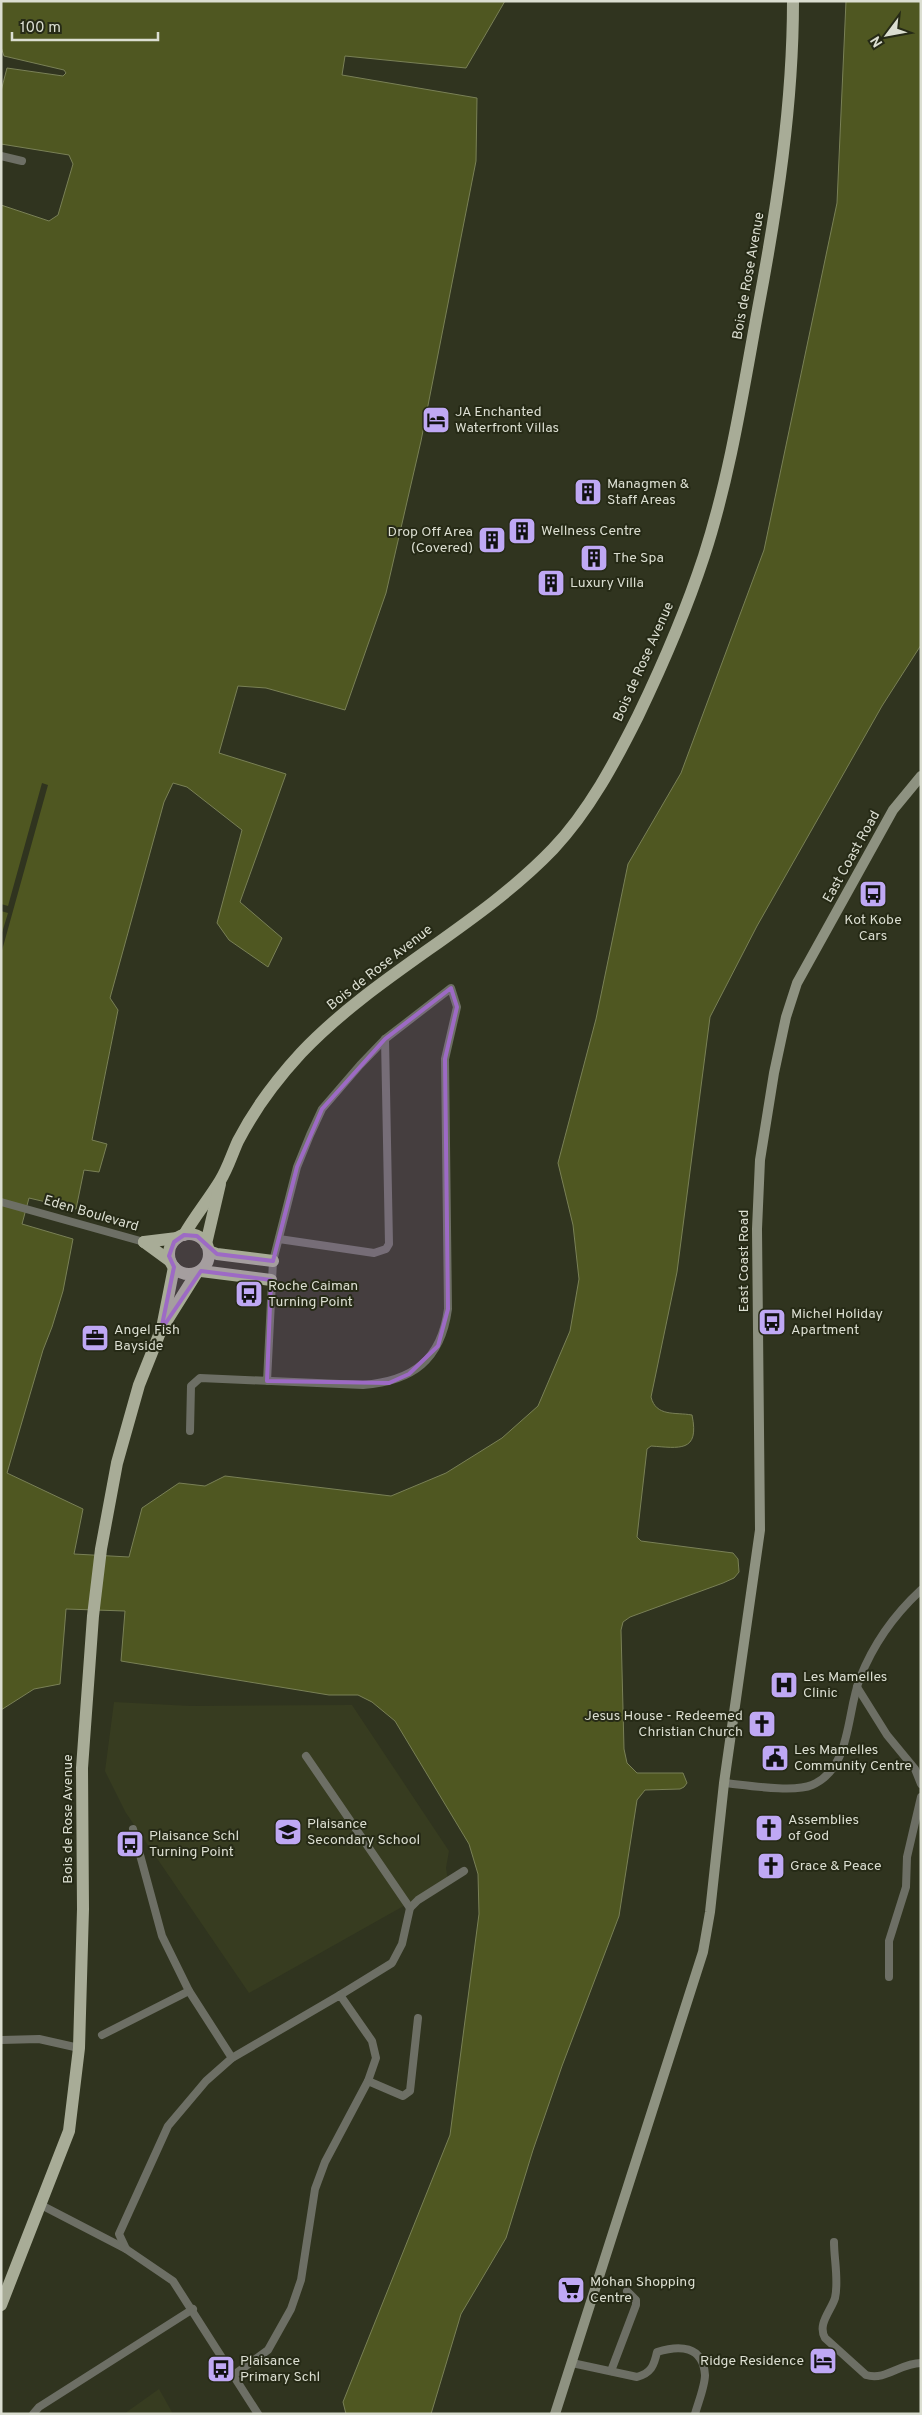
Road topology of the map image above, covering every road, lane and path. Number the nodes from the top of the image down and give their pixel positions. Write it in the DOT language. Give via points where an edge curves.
graph roads {
  1 [pos="793,1"];
  2 [pos="1,156"];
  3 [pos="22,160"];
  4 [pos="921,776"];
  5 [pos="385,1039"];
  6 [pos="222,1179"];
  7 [pos="1,1202"];
  8 [pos="181,1236"];
  9 [pos="279,1239"];
  10 [pos="144,1242"];
  11 [pos="208,1247"];
  12 [pos="273,1261"];
  13 [pos="172,1264"];
  14 [pos="198,1272"];
  15 [pos="271,1280"];
  16 [pos="161,1330"];
  17 [pos="267,1381"];
  18 [pos="190,1431"];
  19 [pos="921,1590"];
  20 [pos="858,1687"];
  21 [pos="306,1756"];
  22 [pos="724,1783"];
  23 [pos="921,1784"];
  24 [pos="921,1797"];
  25 [pos="132,1829"];
  26 [pos="464,1871"];
  27 [pos="410,1908"];
  28 [pos="889,1977"];
  29 [pos="189,1992"];
  30 [pos="340,1995"];
  31 [pos="418,2018"];
  32 [pos="102,2035"];
  33 [pos="1,2040"];
  34 [pos="79,2048"];
  35 [pos="232,2058"];
  36 [pos="368,2081"];
  37 [pos="43,2206"];
  38 [pos="834,2242"];
  39 [pos="126,2248"];
  40 [pos="627,2292"];
  41 [pos="1,2305"];
  42 [pos="193,2309"];
  43 [pos="572,2363"];
  44 [pos="921,2363"];
  45 [pos="611,2371"];
  46 [pos="235,2374"];
  47 [pos="33,2414"];
  48 [pos="258,2414"];
  49 [pos="555,2414"];
  50 [pos="695,2414"];
  1 -- 6 [label="main road, Bois de Rose Avenue" via="788,103 776,210 741,400 705,554 683,616 621,750 586,808 554,848 512,887 367,995 301,1053 266,1096 239,1141"];
  2 -- 3 [label="street"];
  4 -- 22 [label="main road, East Coast Road" via="893,810 797,982 774,1073 760,1160 757,1229 760,1530"];
  5 -- 9 [label="street" via="322,1109 297,1167"];
  5 -- 9 [label="street" via="389,1244 386,1249 374,1253"];
  5 -- 17 [label="street" via="450,988 457,1007 445,1059 446,1325 438,1346 422,1364 389,1383"];
  6 -- 8 [label="main road, Bois de Rose Avenue"];
  6 -- 11 [label="main road, Bois de Rose Avenue"];
  7 -- 10 [label="street, Eden Boulevard"];
  8 -- 10 [label="main road"];
  8 -- 11 [label="main road" via="197,1236"];
  8 -- 13 [label="main road" via="171,1246"];
  9 -- 12 [label="street"];
  10 -- 13 [label="main road"];
  11 -- 12 [label="main road" via="217,1254"];
  11 -- 14 [label="main road" via="208,1262"];
  12 -- 15 [label="street"];
  13 -- 14 [label="main road" via="184,1274"];
  13 -- 16 [label="main road, Bois de Rose Avenue"];
  14 -- 15 [label="main road"];
  14 -- 16 [label="main road, Bois de Rose Avenue"];
  15 -- 17 [label="street"];
  16 -- 34 [label="main road, Bois de Rose Avenue" via="139,1385 119,1454 101,1549 93,1616 82,1768 83,1910"];
  17 -- 18 [label="street" via="205,1377 194,1381 191,1386"];
  19 -- 20 [label="street" via="907,1603 874,1648"];
  20 -- 22 [label="street" via="840,1756 825,1777 799,1789"];
  20 -- 23 [label="street" via="887,1735 915,1769"];
  21 -- 27 [label="street"];
  22 -- 43 [label="main road, East Coast Road" via="704,1952"];
  24 -- 28 [label="street" via="907,1857 906,1887 889,1941"];
  25 -- 29 [label="street" via="162,1936"];
  26 -- 27 [label="street"];
  27 -- 30 [label="street" via="402,1944 392,1963"];
  29 -- 32 [label="street"];
  29 -- 35 [label="street"];
  30 -- 35 [label="street"];
  30 -- 36 [label="street" via="372,2042 376,2058"];
  31 -- 36 [label="street" via="410,2091 403,2096"];
  33 -- 34 [label="street" via="39,2039"];
  34 -- 41 [label="main road, Bois de Rose Avenue" via="69,2132"];
  35 -- 39 [label="street" via="206,2081 168,2126 122,2225 120,2234"];
  36 -- 46 [label="street" via="325,2162 315,2189 301,2280 291,2309 268,2350"];
  37 -- 39 [label="street"];
  38 -- 44 [label="street" via="836,2290 822,2326 825,2338 866,2375 873,2377 882,2377 910,2364"];
  39 -- 42 [label="street" via="173,2281"];
  40 -- 45 [label="street" via="636,2300 636,2305"];
  42 -- 46 [label="street"];
  42 -- 47 [label="street" via="39,2407"];
  43 -- 45 [label="street"];
  43 -- 49 [label="main road, East Coast Road"];
  45 -- 50 [label="street" via="636,2377 653,2367 657,2352 680,2347 692,2350 705,2375"];
  46 -- 48 [label="street"];
}
